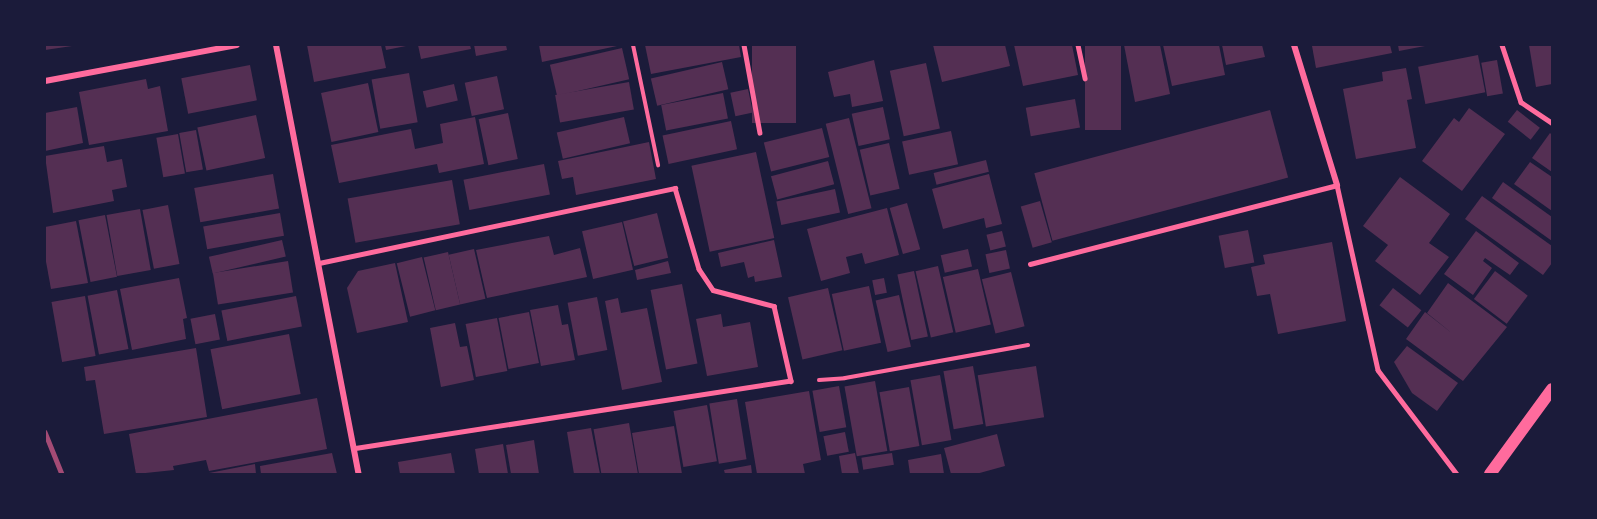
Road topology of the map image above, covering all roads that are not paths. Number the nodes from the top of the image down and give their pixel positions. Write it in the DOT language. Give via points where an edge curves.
graph roads {
  1 [pos="237,45"];
  2 [pos="276,45"];
  3 [pos="744,45"];
  4 [pos="1078,45"];
  5 [pos="1294,45"];
  6 [pos="1502,45"];
  7 [pos="1085,78"];
  8 [pos="45,81"];
  9 [pos="1552,123"];
  10 [pos="760,133"];
  11 [pos="1337,185"];
  12 [pos="319,263"];
  13 [pos="1030,264"];
  14 [pos="1552,388"];
  15 [pos="354,449"];
  16 [pos="359,474"];
  17 [pos="1457,474"];
  18 [pos="1490,474"];
  1 -- 8 [label="street"];
  2 -- 12 [label="street"];
  3 -- 10 [label="lane"];
  4 -- 7 [label="lane"];
  5 -- 11 [label="street"];
  6 -- 9 [label="lane" via="1521,102"];
  11 -- 13 [label="lane"];
  11 -- 17 [label="lane" via="1378,370"];
  12 -- 15 [label="street"];
  12 -- 15 [label="lane" via="675,188 699,269 713,290 774,306 790,381"];
  14 -- 18 [label="main road"];
  15 -- 16 [label="street"];
}
